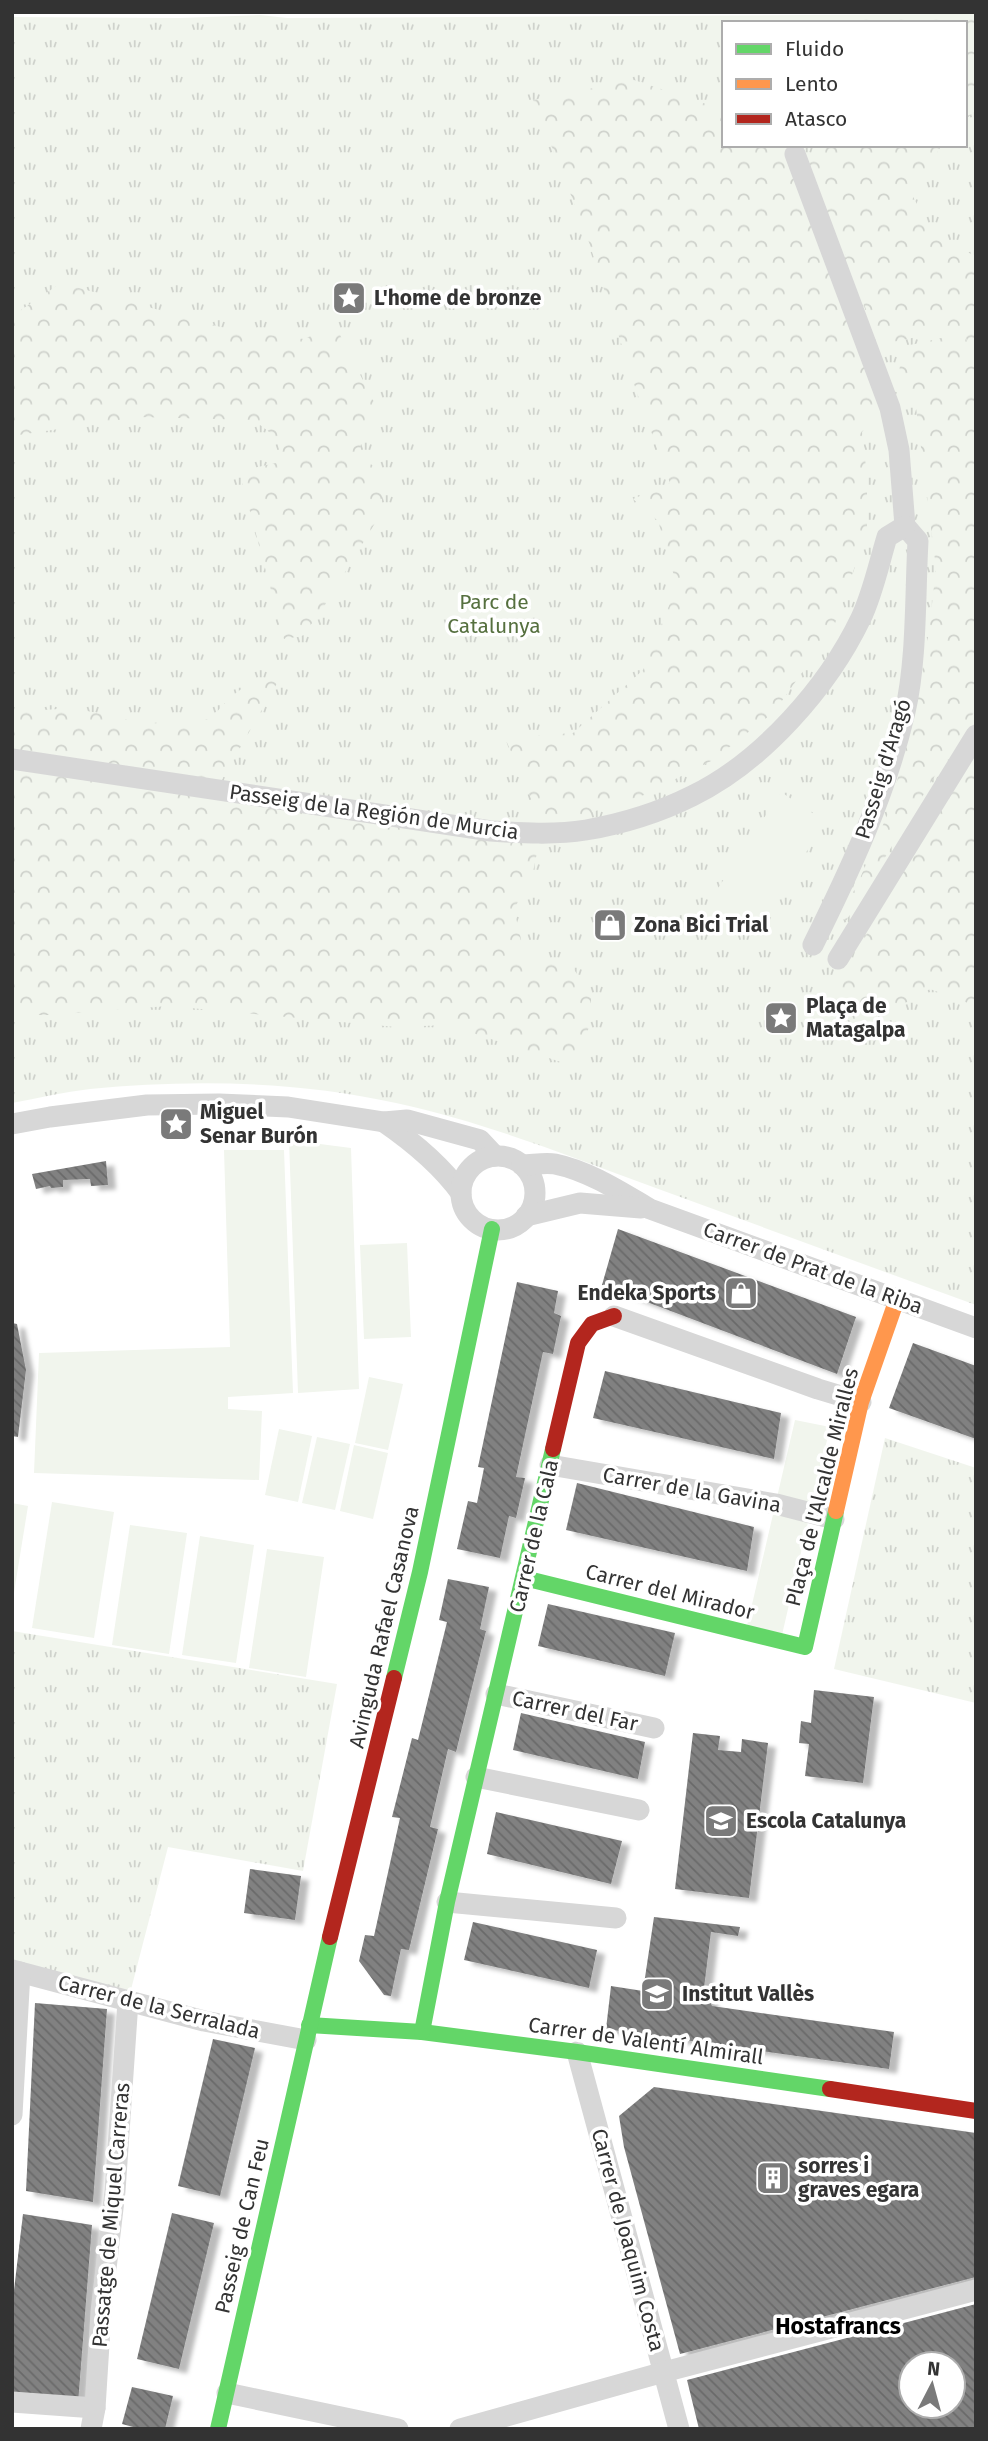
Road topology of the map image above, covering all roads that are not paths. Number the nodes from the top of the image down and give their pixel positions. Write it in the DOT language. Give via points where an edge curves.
graph roads {
  1 [pos="795,154"];
  2 [pos="903,535"];
  3 [pos="976,735"];
  4 [pos="12,758"];
  5 [pos="813,945"];
  6 [pos="838,959"];
  7 [pos="384,1122"];
  8 [pos="12,1124"];
  9 [pos="495,1156"];
  10 [pos="522,1165"];
  11 [pos="461,1193"];
  12 [pos="650,1209"];
  13 [pos="526,1216"];
  14 [pos="492,1229"];
  15 [pos="897,1299"];
  16 [pos="614,1316"];
  17 [pos="976,1328"];
  18 [pos="862,1402"];
  19 [pos="550,1465"];
  20 [pos="834,1519"];
  21 [pos="524,1578"];
  22 [pos="805,1647"];
  23 [pos="496,1694"];
  24 [pos="654,1728"];
  25 [pos="476,1777"];
  26 [pos="639,1810"];
  27 [pos="447,1902"];
  28 [pos="616,1918"];
  29 [pos="16,1971"];
  30 [pos="128,2001"];
  31 [pos="307,2032"];
  32 [pos="422,2032"];
  33 [pos="577,2052"];
  34 [pos="976,2111"];
  35 [pos="12,2115"];
  36 [pos="976,2290"];
  37 [pos="664,2372"];
  38 [pos="227,2393"];
  39 [pos="12,2402"];
  40 [pos="93,2418"];
  41 [pos="219,2429"];
  42 [pos="398,2429"];
  43 [pos="460,2429"];
  44 [pos="679,2429"];
  1 -- 2 [label="street, Passeig d'Aragó" via="890,408 899,450"];
  2 -- 4 [label="street, Passeig de la Región de Murcia" via="843,653 771,740 692,796 586,830 491,831"];
  2 -- 5 [label="street, Passeig d'Aragó" via="914,625 905,711 870,822"];
  3 -- 6 [label="street"];
  7 -- 8 [label="street" via="288,1107 219,1104 146,1105"];
  7 -- 9 [label="street" via="407,1120 480,1140"];
  7 -- 11 [label="street" via="446,1172"];
  9 -- 10 [label="street"];
  9 -- 11 [label="street" via="475,1163"];
  10 -- 12 [label="street, Carrer de Prat de la Riba" via="554,1164 602,1181"];
  10 -- 13 [label="street" via="529,1173 534,1195"];
  11 -- 14 [label="street" via="473,1220"];
  12 -- 13 [label="street, Carrer de Prat de la Riba" via="580,1203"];
  12 -- 15 [label="street, Carrer de Prat de la Riba"];
  13 -- 14 [label="street" via="505,1229"];
  14 -- 31 [label="street, Avinguda Rafael Casanova" via="420,1572"];
  15 -- 17 [label="street, Carrer de Prat de la Riba"];
  15 -- 18 [label="street, Plaça de l'Alcalde Miralles"];
  16 -- 18 [label="street, Carrer de la Cala"];
  16 -- 19 [label="street, Carrer de la Cala" via="593,1321 578,1343"];
  18 -- 20 [label="street, Plaça de l'Alcalde Miralles"];
  19 -- 20 [label="street, Carrer de la Gavina" via="776,1504"];
  19 -- 21 [label="street, Carrer de la Cala"];
  20 -- 22 [label="street, Plaça de l'Alcalde Miralles"];
  21 -- 22 [label="street, Carrer del Mirador"];
  21 -- 23 [label="street, Carrer de la Cala"];
  23 -- 24 [label="street, Carrer del Far"];
  23 -- 25 [label="street, Carrer de la Cala"];
  25 -- 26 [label="street"];
  25 -- 27 [label="street, Carrer de la Cala"];
  27 -- 28 [label="street"];
  27 -- 32 [label="street, Carrer de la Cala"];
  29 -- 30 [label="street, Carrer de la Serralada"];
  29 -- 35 [label="street"];
  30 -- 31 [label="street, Carrer de la Serralada" via="204,2021"];
  30 -- 40 [label="street, Passatge de Miquel Carreras"];
  31 -- 32 [label="street, Carrer de Valentí Almirall"];
  31 -- 38 [label="street, Passeig de Can Feu"];
  32 -- 33 [label="street, Carrer de Valentí Almirall"];
  33 -- 34 [label="street, Carrer de Valentí Almirall"];
  33 -- 37 [label="street, Carrer de Joaquim Costa"];
  36 -- 37 [label="street"];
  37 -- 43 [label="street"];
  37 -- 44 [label="street, Carrer de Joaquim Costa"];
  38 -- 41 [label="street, Passeig de Can Feu"];
  38 -- 42 [label="street"];
  39 -- 40 [label="street"];
}
